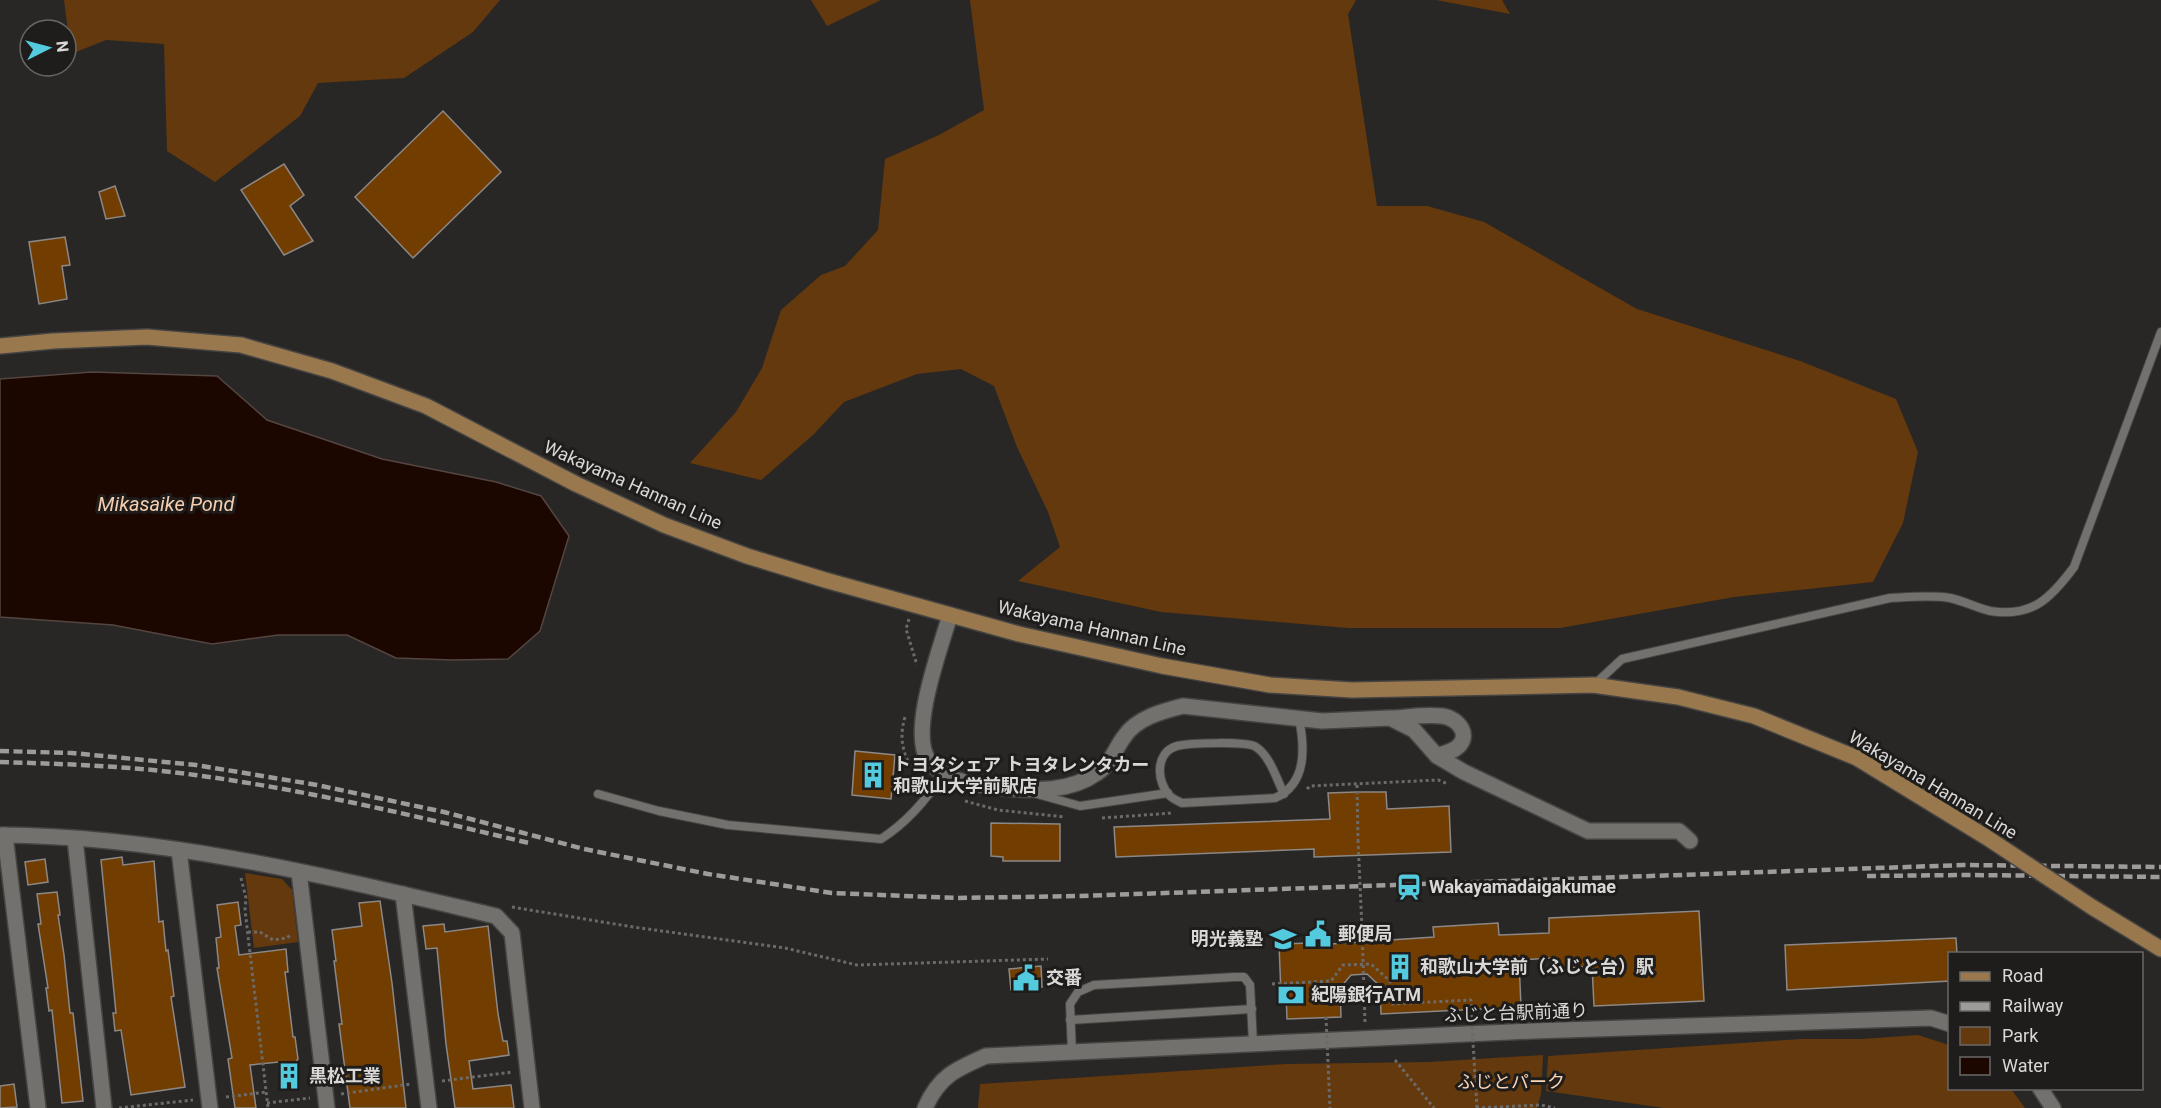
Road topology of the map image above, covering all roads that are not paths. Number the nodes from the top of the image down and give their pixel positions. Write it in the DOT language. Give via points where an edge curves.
graph roads {
  1 [pos="2161,332"];
  2 [pos="0,346"];
  3 [pos="950,615"];
  4 [pos="1593,685"];
  5 [pos="1390,718"];
  6 [pos="1299,719"];
  7 [pos="1437,756"];
  8 [pos="943,774"];
  9 [pos="1024,790"];
  10 [pos="1168,793"];
  11 [pos="598,794"];
  12 [pos="1284,794"];
  13 [pos="3,835"];
  14 [pos="75,839"];
  15 [pos="1690,841"];
  16 [pos="179,850"];
  17 [pos="299,872"];
  18 [pos="403,894"];
  19 [pos="2161,949"];
  20 [pos="1252,1009"];
  21 [pos="1070,1020"];
  22 [pos="1948,1023"];
  23 [pos="1253,1044"];
  24 [pos="1072,1053"];
  25 [pos="2041,1090"];
  26 [pos="327,1102"];
  27 [pos="38,1108"];
  28 [pos="104,1108"];
  29 [pos="210,1108"];
  30 [pos="429,1108"];
  31 [pos="532,1108"];
  32 [pos="925,1108"];
  33 [pos="2053,1108"];
  1 -- 4 [label="lane" via="2073,567 2056,591 2037,606 2015,613 1989,610 1951,598 1890,598 1622,660"];
  2 -- 3 [label="main road, Wakayama Hannan Line" via="147,338 241,345 426,406 664,525 747,556"];
  3 -- 4 [label="main road, Wakayama Hannan Line" via="1162,666 1270,685 1352,690"];
  3 -- 8 [label="street" via="925,701 922,739 928,760"];
  4 -- 19 [label="main road, Wakayama Hannan Line, bridge" via="1678,697 1754,716 1857,758"];
  5 -- 6 [label="street"];
  5 -- 7 [label="street" via="1414,730"];
  5 -- 7 [label="street" via="1443,716 1457,721 1463,736 1461,743"];
  6 -- 9 [label="street" via="1183,706 1143,720 1125,734 1107,764 1089,778 1057,789"];
  6 -- 12 [label="lane" via="1304,741 1302,763 1295,783"];
  7 -- 15 [label="street" via="1588,831 1679,831"];
  8 -- 9 [label="street"];
  8 -- 11 [label="lane" via="896,830 881,839 728,825"];
  9 -- 10 [label="lane" via="1080,806"];
  10 -- 12 [label="lane" via="1182,803 1275,798"];
  10 -- 12 [label="lane" via="1160,779 1160,766 1172,749 1244,742 1264,756"];
  13 -- 14 [label="street"];
  13 -- 27 [label="street"];
  14 -- 16 [label="street"];
  14 -- 28 [label="street"];
  16 -- 17 [label="street"];
  16 -- 29 [label="street"];
  17 -- 18 [label="street"];
  17 -- 26 [label="street"];
  18 -- 30 [label="street"];
  18 -- 31 [label="street" via="496,916 512,933"];
  20 -- 21 [label="lane"];
  20 -- 21 [label="lane" via="1250,985 1244,977 1235,977 1094,986 1078,992 1070,1004"];
  20 -- 23 [label="lane"];
  21 -- 24 [label="lane"];
  22 -- 23 [label="street, ふじと台駅前通り" via="1919,1018"];
  23 -- 24 [label="street, ふじと台駅前通り"];
  24 -- 32 [label="street, ふじと台駅前通り" via="986,1056 954,1070 932,1092"];
  25 -- 33 [label="street"];
}
